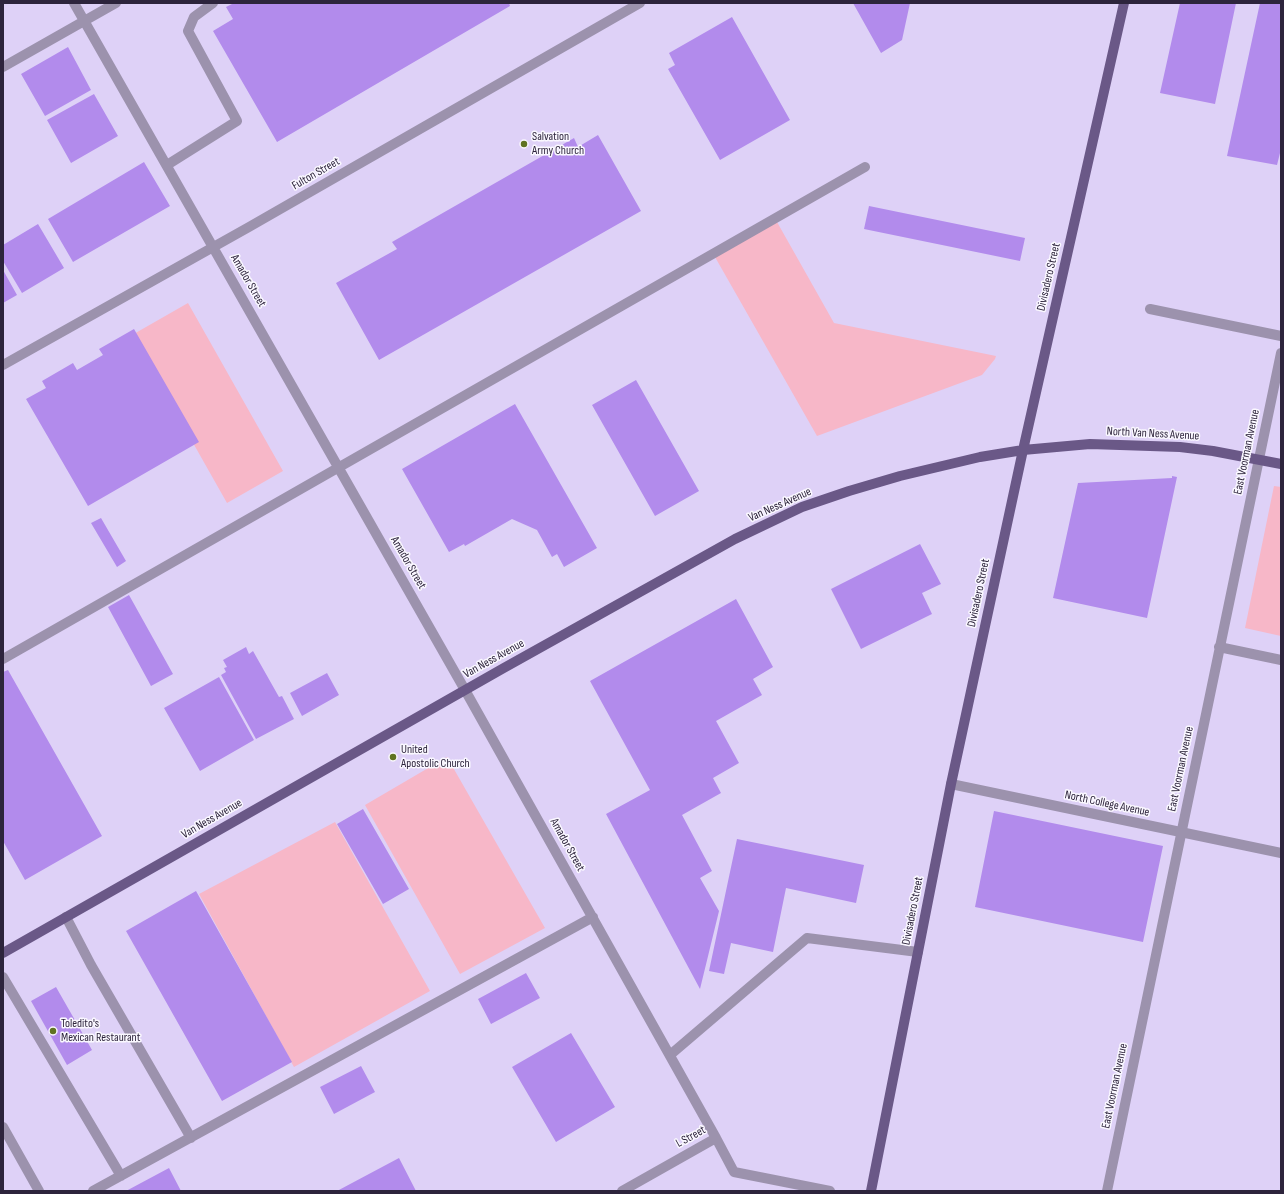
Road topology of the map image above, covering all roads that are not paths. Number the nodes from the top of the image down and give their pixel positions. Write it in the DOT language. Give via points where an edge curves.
graph roads {
  1 [pos="74,3"];
  2 [pos="116,3"];
  3 [pos="213,3"];
  4 [pos="640,3"];
  5 [pos="1124,3"];
  6 [pos="84,21"];
  7 [pos="3,67"];
  8 [pos="167,165"];
  9 [pos="865,167"];
  10 [pos="213,247"];
  11 [pos="1150,309"];
  12 [pos="1281,336"];
  13 [pos="1281,353"];
  14 [pos="3,365"];
  15 [pos="1023,450"];
  16 [pos="1258,459"];
  17 [pos="1281,464"];
  18 [pos="339,467"];
  19 [pos="1219,647"];
  20 [pos="3,659"];
  21 [pos="1281,660"];
  22 [pos="465,690"];
  23 [pos="951,784"];
  24 [pos="1181,832"];
  25 [pos="1281,853"];
  26 [pos="66,917"];
  27 [pos="593,917"];
  28 [pos="918,952"];
  29 [pos="3,953"];
  30 [pos="3,977"];
  31 [pos="670,1055"];
  32 [pos="3,1127"];
  33 [pos="190,1138"];
  34 [pos="716,1138"];
  35 [pos="121,1176"];
  36 [pos="39,1191"];
  37 [pos="93,1191"];
  38 [pos="622,1191"];
  39 [pos="830,1191"];
  40 [pos="871,1191"];
  41 [pos="1107,1191"];
  1 -- 6 [label="street, Amador Street"];
  2 -- 6 [label="street"];
  3 -- 8 [label="street" via="194,17 188,31 237,121"];
  4 -- 10 [label="street, Fulton Street"];
  5 -- 15 [label="main road, Divisadero Street"];
  6 -- 7 [label="street"];
  6 -- 8 [label="street, Amador Street"];
  8 -- 10 [label="street, Amador Street"];
  9 -- 18 [label="street"];
  10 -- 14 [label="street, Fulton Street"];
  10 -- 18 [label="street, Amador Street"];
  11 -- 12 [label="street"];
  13 -- 16 [label="street, East Voorman Avenue"];
  15 -- 16 [label="main road, North Van Ness Avenue" via="1090,444 1143,445 1213,451"];
  15 -- 22 [label="main road, Van Ness Avenue" via="980,457 900,476 802,507 735,539"];
  15 -- 23 [label="main road, Divisadero Street"];
  16 -- 17 [label="main road, North Van Ness Avenue"];
  16 -- 19 [label="street, East Voorman Avenue"];
  18 -- 20 [label="street"];
  18 -- 22 [label="street, Amador Street"];
  19 -- 21 [label="street"];
  19 -- 24 [label="street, East Voorman Avenue"];
  22 -- 26 [label="main road, Van Ness Avenue"];
  22 -- 27 [label="street, Amador Street"];
  23 -- 24 [label="street, North College Avenue"];
  23 -- 28 [label="main road, Divisadero Street"];
  24 -- 25 [label="street, North College Avenue"];
  24 -- 41 [label="street, East Voorman Avenue"];
  26 -- 29 [label="main road, Van Ness Avenue"];
  26 -- 33 [label="street"];
  27 -- 31 [label="street, Amador Street"];
  27 -- 33 [label="street"];
  28 -- 31 [label="street" via="807,938"];
  28 -- 40 [label="main road, Divisadero Street"];
  30 -- 35 [label="street"];
  31 -- 34 [label="street, Amador Street"];
  32 -- 36 [label="street"];
  33 -- 35 [label="street"];
  34 -- 38 [label="street, L Street"];
  34 -- 39 [label="street, L Street" via="734,1172"];
  35 -- 37 [label="street"];
}
